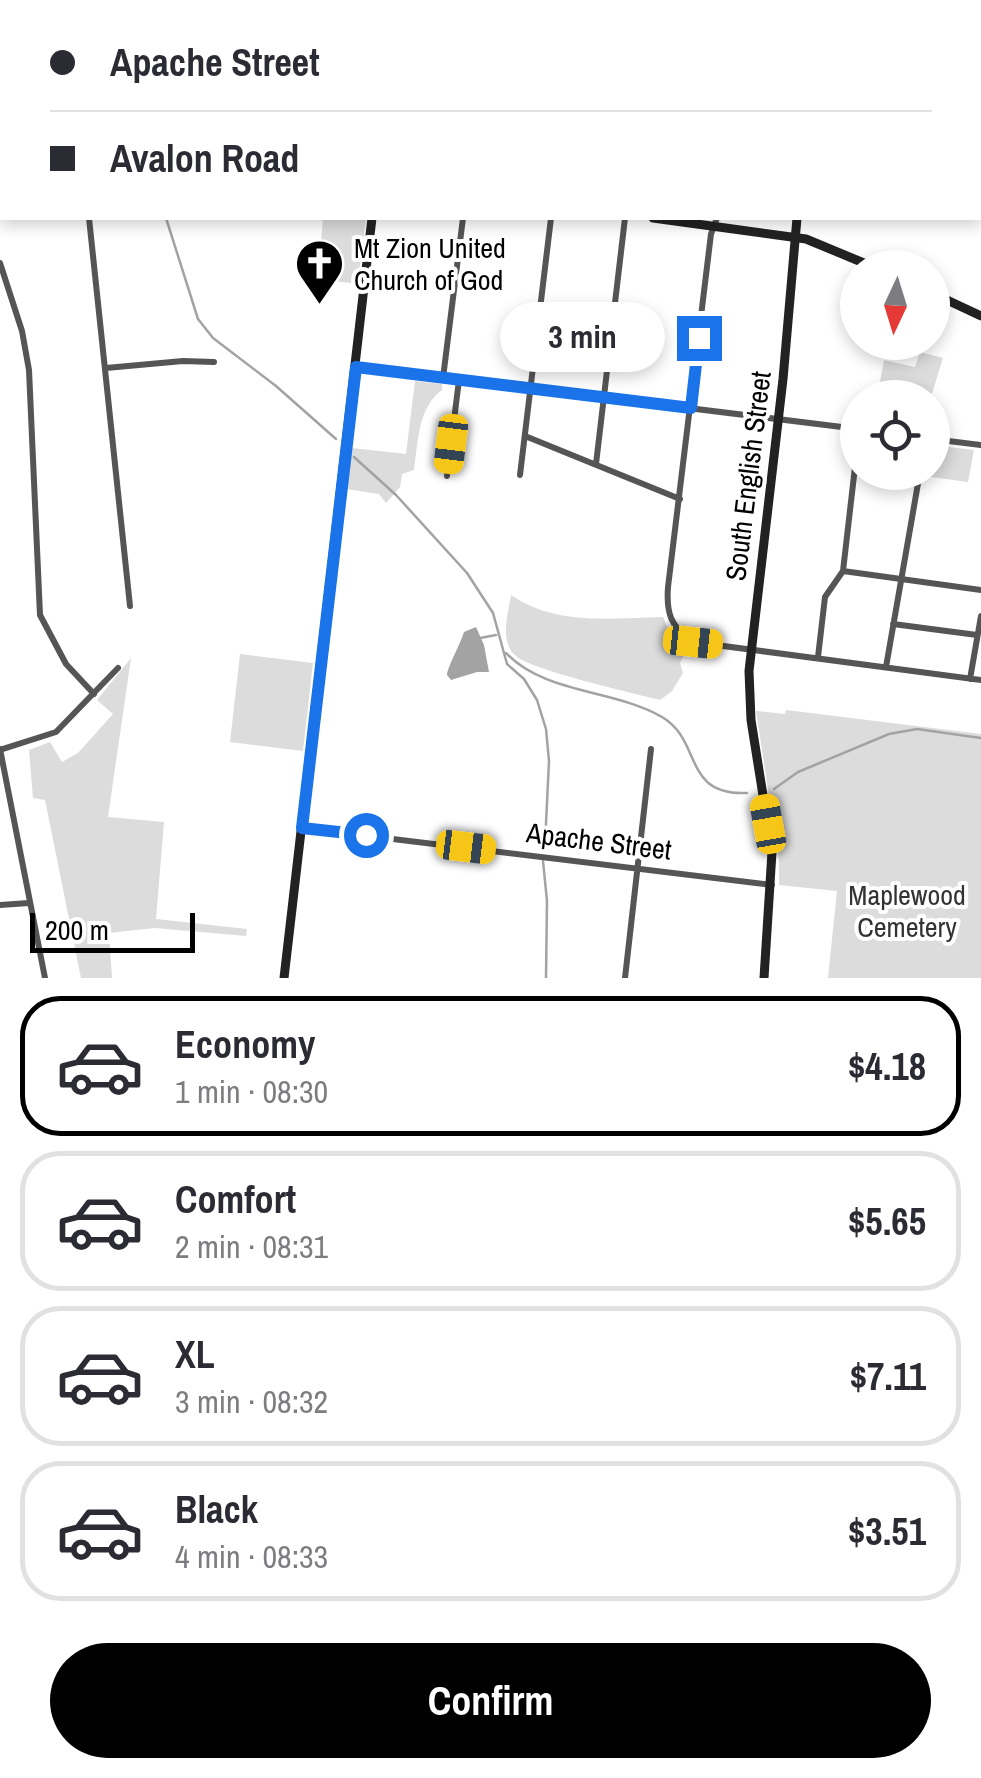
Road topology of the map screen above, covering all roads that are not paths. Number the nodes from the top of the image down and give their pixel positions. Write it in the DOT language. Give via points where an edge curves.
graph roads {
  1 [pos="89,220"];
  2 [pos="372,220"];
  3 [pos="462,220"];
  4 [pos="551,220"];
  5 [pos="625,220"];
  6 [pos="684,220"];
  7 [pos="797,220"];
  8 [pos="715,222"];
  9 [pos="795,238"];
  10 [pos="840,255"];
  11 [pos="0,264"];
  12 [pos="950,302"];
  13 [pos="981,316"];
  14 [pos="214,362"];
  15 [pos="356,367"];
  16 [pos="106,368"];
  17 [pos="444,378"];
  18 [pos="459,380"];
  19 [pos="531,389"];
  20 [pos="604,398"];
  21 [pos="691,408"];
  22 [pos="778,418"];
  23 [pos="840,427"];
  24 [pos="525,436"];
  25 [pos="950,442"];
  26 [pos="981,446"];
  27 [pos="596,464"];
  28 [pos="520,475"];
  29 [pos="447,476"];
  30 [pos="852,490"];
  31 [pos="917,490"];
  32 [pos="680,499"];
  33 [pos="843,571"];
  34 [pos="902,579"];
  35 [pos="981,590"];
  36 [pos="130,606"];
  37 [pos="981,616"];
  38 [pos="894,624"];
  39 [pos="978,635"];
  40 [pos="751,648"];
  41 [pos="818,658"];
  42 [pos="886,667"];
  43 [pos="118,668"];
  44 [pos="970,678"];
  45 [pos="981,680"];
  46 [pos="94,694"];
  47 [pos="0,749"];
  48 [pos="651,750"];
  49 [pos="302,828"];
  50 [pos="636,868"];
  51 [pos="772,885"];
  52 [pos="29,902"];
  53 [pos="0,905"];
  54 [pos="45,978"];
  55 [pos="284,978"];
  56 [pos="626,978"];
  57 [pos="764,978"];
  1 -- 16 [label="street"];
  2 -- 15 [label="street"];
  3 -- 17 [label="street"];
  4 -- 19 [label="street"];
  5 -- 20 [label="street"];
  6 -- 8 [label="street"];
  7 -- 9 [label="street, South English Street"];
  8 -- 9 [label="street"];
  8 -- 21 [label="street"];
  9 -- 10 [label="street"];
  9 -- 22 [label="street, South English Street"];
  11 -- 46 [label="street" via="29,370 40,615 66,664"];
  12 -- 13 [label="street"];
  14 -- 16 [label="street"];
  15 -- 17 [label="street"];
  15 -- 49 [label="street"];
  16 -- 36 [label="street"];
  17 -- 18 [label="street"];
  18 -- 19 [label="street"];
  18 -- 29 [label="street"];
  19 -- 20 [label="street"];
  19 -- 24 [label="street"];
  20 -- 21 [label="street"];
  20 -- 27 [label="street"];
  21 -- 22 [label="street"];
  21 -- 32 [label="street"];
  22 -- 23 [label="street"];
  22 -- 40 [label="street, South English Street"];
  24 -- 27 [label="street"];
  24 -- 28 [label="street"];
  25 -- 26 [label="street"];
  27 -- 32 [label="street"];
  30 -- 33 [label="street"];
  31 -- 34 [label="street"];
  32 -- 40 [label="street" via="666,610 675,630 693,642"];
  33 -- 34 [label="street"];
  33 -- 41 [label="street" via="826,597"];
  34 -- 35 [label="street"];
  34 -- 38 [label="street"];
  37 -- 39 [label="street"];
  38 -- 39 [label="street"];
  38 -- 42 [label="street"];
  39 -- 44 [label="street"];
  40 -- 41 [label="street"];
  40 -- 51 [label="street, South English Street" via="751,720"];
  41 -- 42 [label="street"];
  42 -- 44 [label="street"];
  43 -- 46 [label="street"];
  44 -- 45 [label="street"];
  46 -- 47 [label="street" via="56,732"];
  47 -- 52 [label="street"];
  48 -- 50 [label="street"];
  49 -- 50 [label="street, Apache Street"];
  49 -- 55 [label="street"];
  50 -- 51 [label="street, Apache Street"];
  50 -- 56 [label="street"];
  51 -- 57 [label="street, South English Street"];
  52 -- 53 [label="street"];
  52 -- 54 [label="street"];
}
